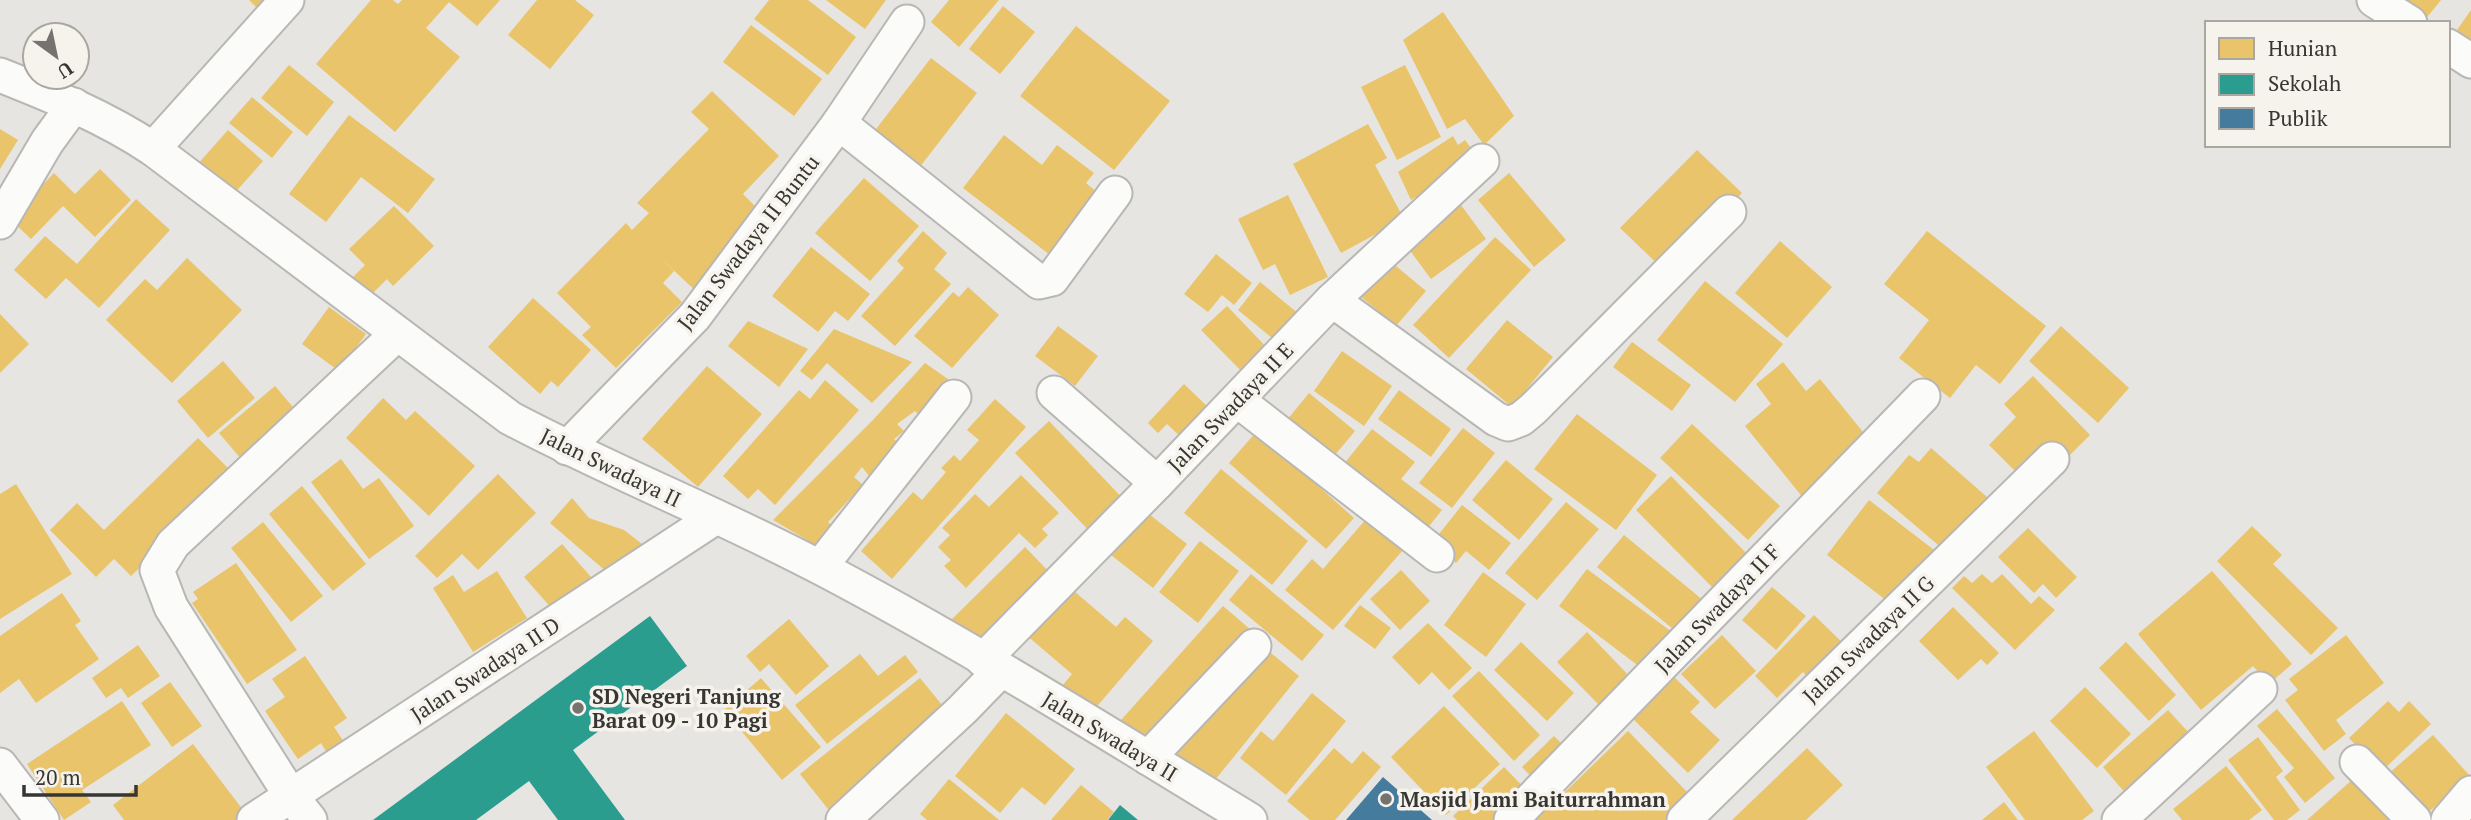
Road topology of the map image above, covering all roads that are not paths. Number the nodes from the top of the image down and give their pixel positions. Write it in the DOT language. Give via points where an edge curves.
graph roads {
  1 [pos="287,0"];
  2 [pos="2374,0"];
  3 [pos="2407,21"];
  4 [pos="907,22"];
  5 [pos="2450,47"];
  6 [pos="2471,61"];
  7 [pos="0,75"];
  8 [pos="74,104"];
  9 [pos="839,123"];
  10 [pos="153,149"];
  11 [pos="1482,161"];
  12 [pos="1115,193"];
  13 [pos="1730,212"];
  14 [pos="0,222"];
  15 [pos="1332,300"];
  16 [pos="397,334"];
  17 [pos="1054,393"];
  18 [pos="1923,396"];
  19 [pos="954,397"];
  20 [pos="1237,400"];
  21 [pos="567,448"];
  22 [pos="2052,458"];
  23 [pos="1157,483"];
  24 [pos="716,517"];
  25 [pos="1437,555"];
  26 [pos="820,567"];
  27 [pos="1254,646"];
  28 [pos="992,665"];
  29 [pos="2260,689"];
  30 [pos="1148,758"];
  31 [pos="2357,762"];
  32 [pos="0,765"];
  33 [pos="2471,793"];
  34 [pos="301,808"];
  35 [pos="2126,818"];
  36 [pos="42,820"];
  37 [pos="254,820"];
  38 [pos="843,820"];
  39 [pos="1250,820"];
  40 [pos="1511,820"];
  41 [pos="1684,820"];
  42 [pos="2414,820"];
  43 [pos="2448,820"];
  1 -- 10 [label="street"];
  2 -- 3 [label="street"];
  4 -- 9 [label="street, Jalan Swadaya II Buntu"];
  5 -- 6 [label="street"];
  7 -- 8 [label="street, Jalan Swadaya II"];
  8 -- 10 [label="street, Jalan Swadaya II"];
  8 -- 14 [label="street"];
  9 -- 12 [label="street" via="1039,282 1052,279"];
  9 -- 21 [label="street, Jalan Swadaya II Buntu" via="695,316"];
  10 -- 16 [label="street, Jalan Swadaya II"];
  11 -- 15 [label="street, Jalan Swadaya II E"];
  13 -- 15 [label="street" via="1533,409 1508,424"];
  15 -- 20 [label="street, Jalan Swadaya II E"];
  16 -- 21 [label="street, Jalan Swadaya II" via="510,418"];
  16 -- 34 [label="street" via="173,544 157,570 172,607"];
  17 -- 23 [label="street"];
  18 -- 40 [label="street, Jalan Swadaya II F"];
  19 -- 26 [label="street"];
  20 -- 23 [label="street, Jalan Swadaya II E"];
  20 -- 25 [label="street"];
  21 -- 24 [label="street, Jalan Swadaya II"];
  22 -- 41 [label="street, Jalan Swadaya II G"];
  23 -- 28 [label="street, Jalan Swadaya II E"];
  24 -- 26 [label="street, Jalan Swadaya II"];
  24 -- 34 [label="street, Jalan Swadaya II D"];
  26 -- 28 [label="street, Jalan Swadaya II"];
  27 -- 30 [label="street"];
  28 -- 30 [label="street, Jalan Swadaya II"];
  28 -- 38 [label="street, Jalan Swadaya II E" via="962,710"];
  29 -- 35 [label="street"];
  30 -- 39 [label="street, Jalan Swadaya II"];
  31 -- 42 [label="street"];
  32 -- 36 [label="street"];
  33 -- 43 [label="street"];
  34 -- 37 [label="street, Jalan Swadaya II D"];
}
